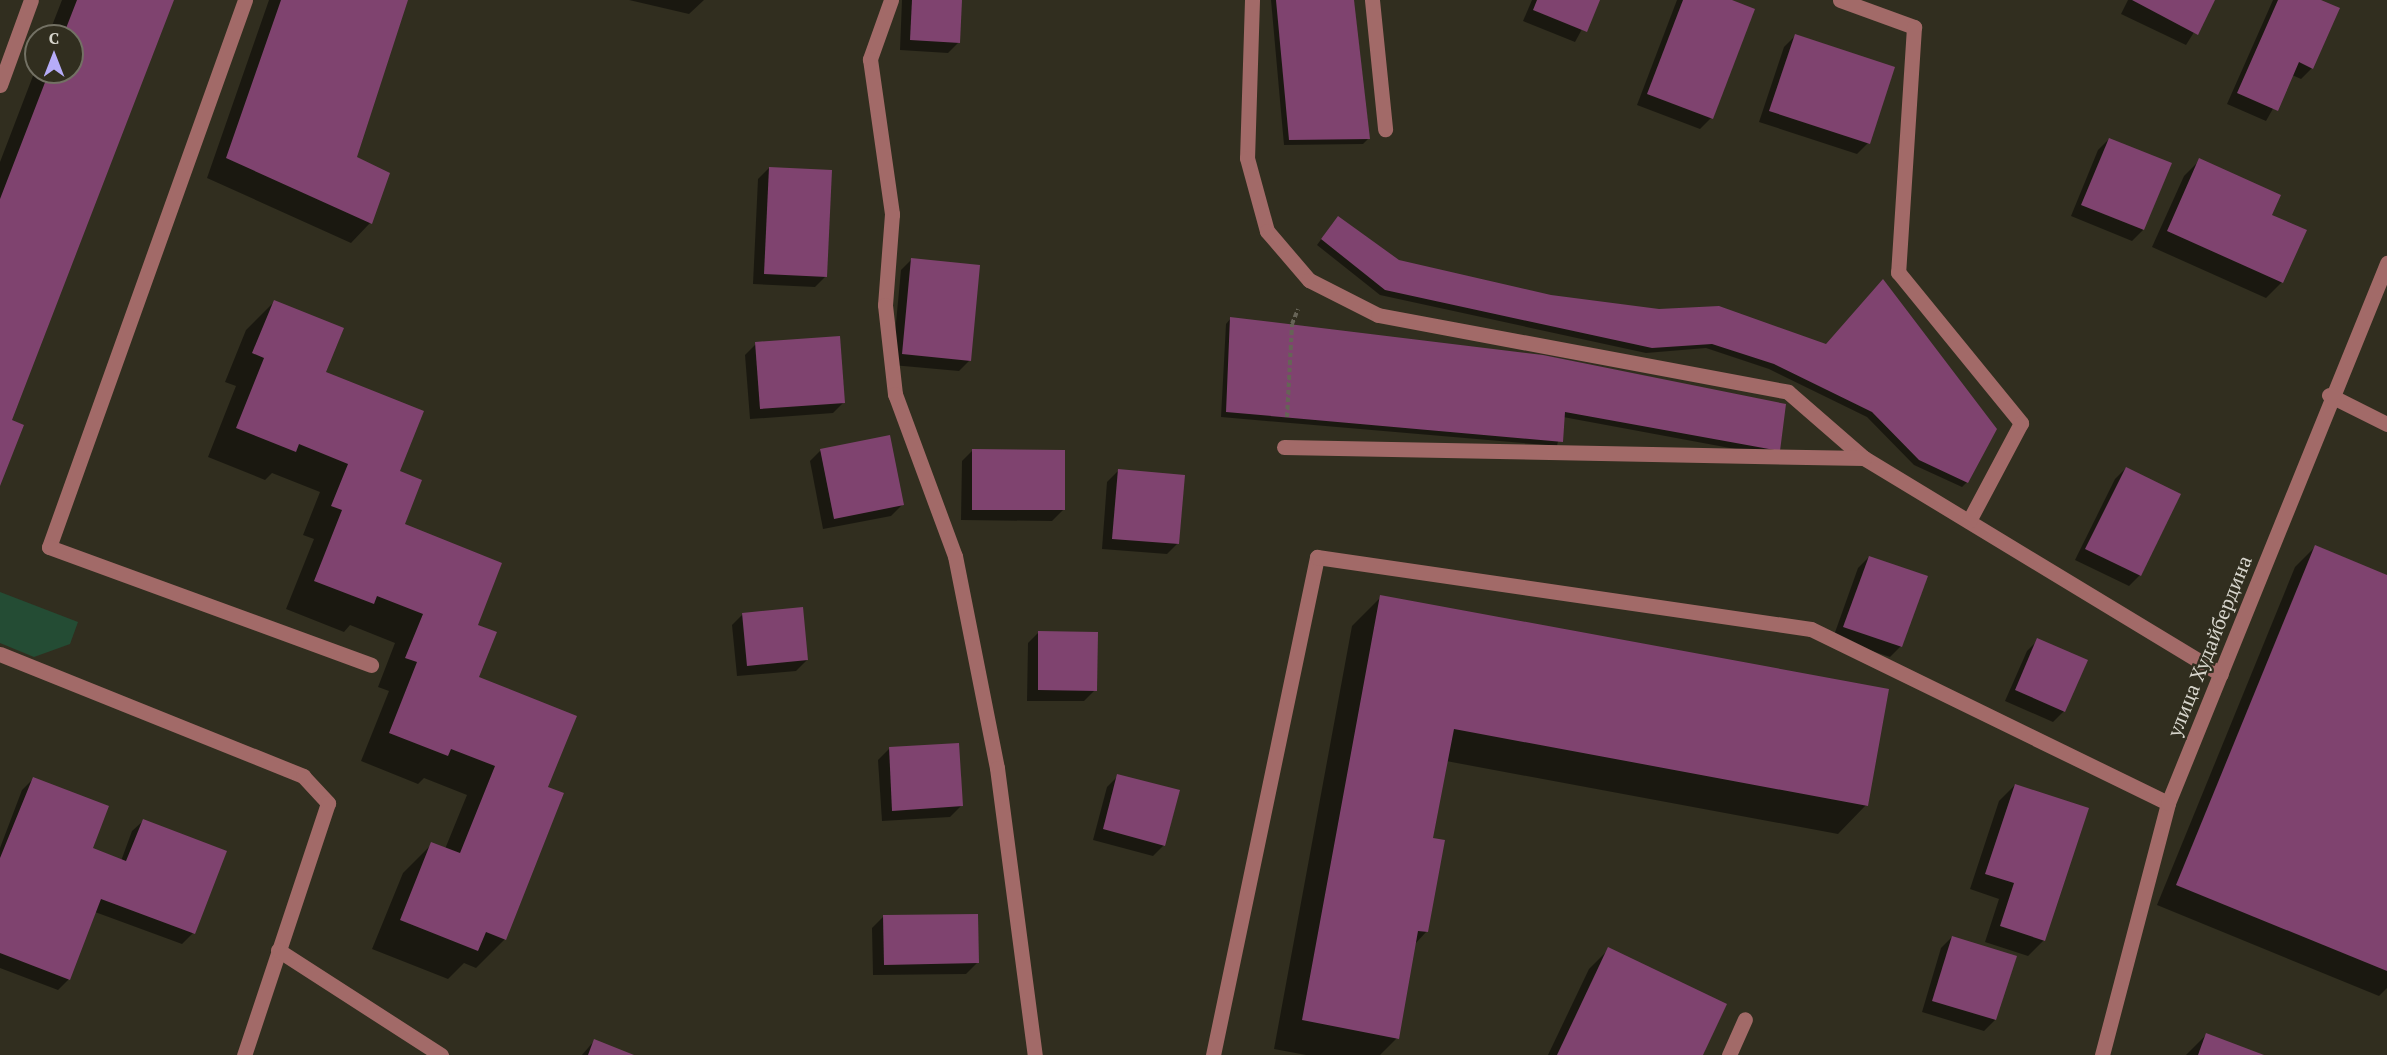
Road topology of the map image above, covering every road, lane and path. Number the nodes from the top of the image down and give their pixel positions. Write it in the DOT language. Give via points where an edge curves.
graph roads {
  1 [pos="31,0"];
  2 [pos="245,0"];
  3 [pos="891,0"];
  4 [pos="1252,0"];
  5 [pos="1372,0"];
  6 [pos="1840,0"];
  7 [pos="0,85"];
  8 [pos="1385,129"];
  9 [pos="2387,263"];
  10 [pos="1309,280"];
  11 [pos="2330,395"];
  12 [pos="2387,424"];
  13 [pos="1284,447"];
  14 [pos="1864,458"];
  15 [pos="1969,521"];
  16 [pos="0,654"];
  17 [pos="371,664"];
  18 [pos="2221,674"];
  19 [pos="2168,803"];
  20 [pos="278,950"];
  21 [pos="1745,1019"];
  22 [pos="244,1055"];
  23 [pos="441,1055"];
  24 [pos="1035,1055"];
  25 [pos="1214,1055"];
  26 [pos="1729,1055"];
  27 [pos="2102,1055"];
  1 -- 7 [label="street"];
  2 -- 17 [label="street" via="49,547"];
  3 -- 24 [label="street" via="870,59 892,214 885,305 896,394 956,556 997,768"];
  4 -- 10 [label="street" via="1247,158 1267,231"];
  5 -- 8 [label="street"];
  6 -- 15 [label="street" via="1914,27 1898,272 2021,423"];
  9 -- 11 [label="street, улица Худайбердина"];
  10 -- 13 [label="path" via="1292,324"];
  10 -- 14 [label="street" via="1378,315 1788,392"];
  11 -- 12 [label="street"];
  11 -- 18 [label="street, улица Худайбердина"];
  13 -- 14 [label="street"];
  14 -- 15 [label="street"];
  15 -- 18 [label="street"];
  16 -- 20 [label="street" via="303,776 328,803"];
  18 -- 19 [label="street, улица Худайбердина"];
  19 -- 25 [label="street" via="1811,630 1317,557"];
  19 -- 27 [label="street, улица Худайбердина"];
  20 -- 22 [label="street"];
  20 -- 23 [label="street"];
  21 -- 26 [label="street"];
}
